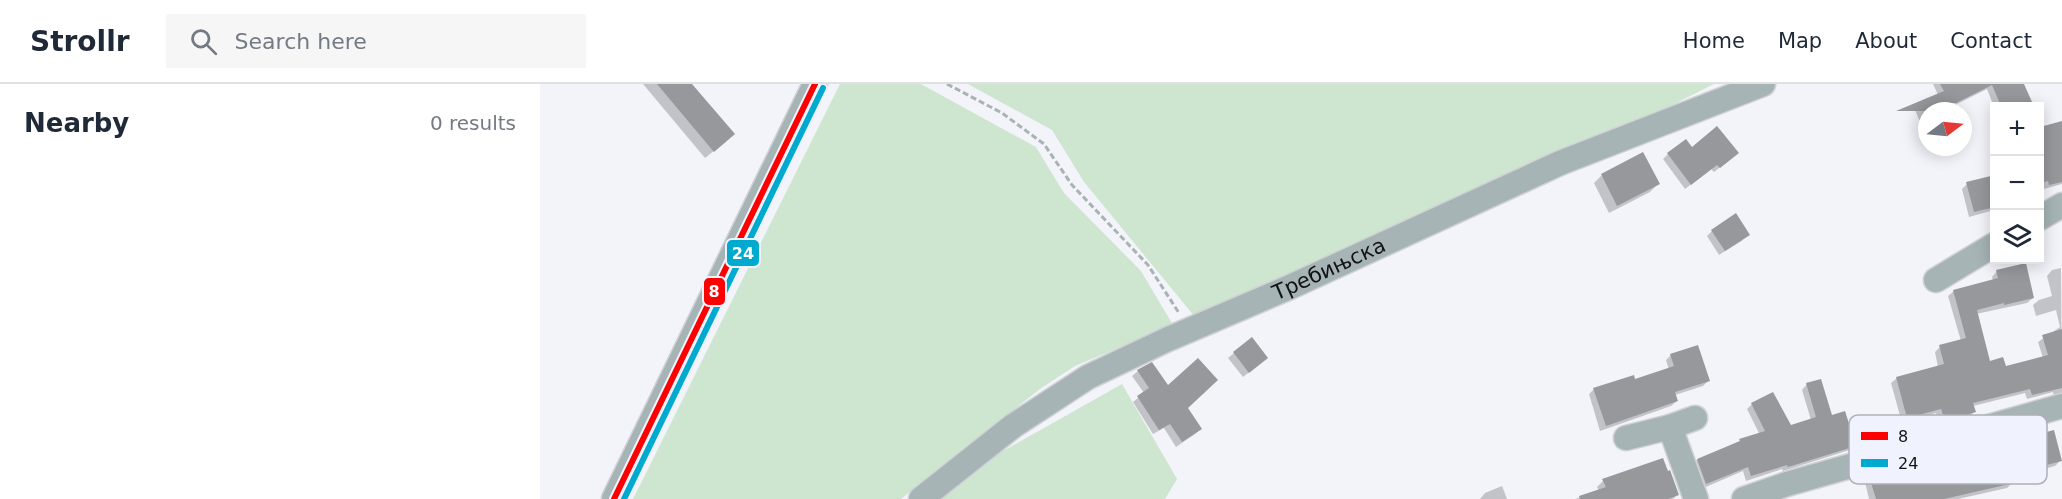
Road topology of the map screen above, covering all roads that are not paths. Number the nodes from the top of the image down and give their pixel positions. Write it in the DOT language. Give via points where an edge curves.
graph roads {
  1 [pos="815,84"];
  2 [pos="1763,84"];
  3 [pos="2062,205"];
  4 [pos="2044,216"];
  5 [pos="1990,248"];
  6 [pos="1936,280"];
  7 [pos="2062,405"];
  8 [pos="2027,415"];
  9 [pos="1695,418"];
  10 [pos="1670,427"];
  11 [pos="1626,438"];
  12 [pos="1849,466"];
  13 [pos="614,499"];
  14 [pos="921,499"];
  15 [pos="1696,499"];
  16 [pos="1744,499"];
  1 -- 13 [label="street"];
  2 -- 14 [label="street, Требињска" via="1560,163 1088,377 1014,426"];
  3 -- 4 [label="street"];
  5 -- 6 [label="street"];
  7 -- 8 [label="street"];
  9 -- 10 [label="street"];
  10 -- 11 [label="street"];
  10 -- 15 [label="street"];
  12 -- 16 [label="street"];
}
